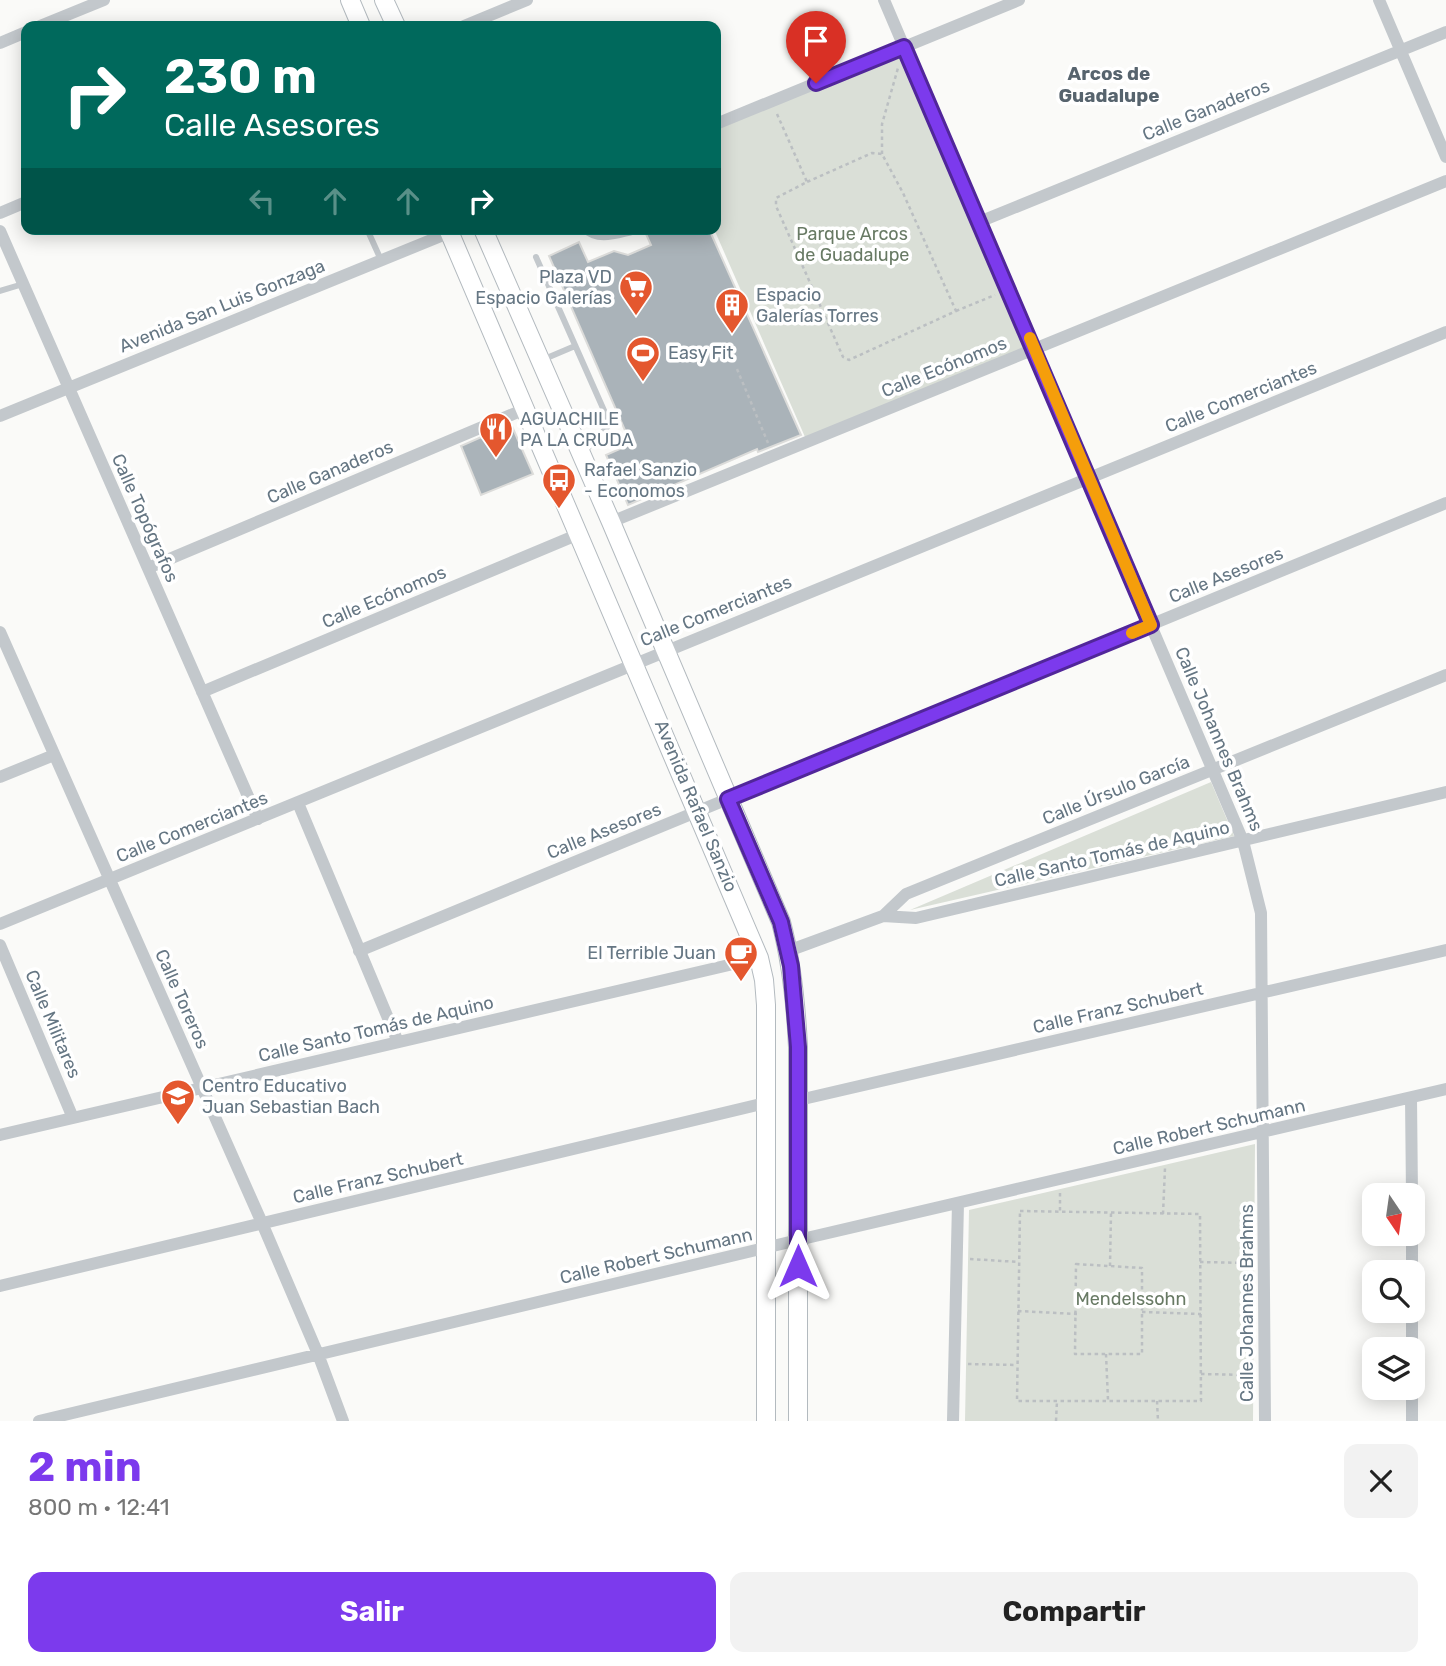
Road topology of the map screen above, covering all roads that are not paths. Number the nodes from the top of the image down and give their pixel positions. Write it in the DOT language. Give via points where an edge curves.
graph roads {
  1 [pos="104,0"];
  2 [pos="350,0"];
  3 [pos="384,0"];
  4 [pos="527,0"];
  5 [pos="884,0"];
  6 [pos="1019,0"];
  7 [pos="1379,0"];
  8 [pos="52,21"];
  9 [pos="359,21"];
  10 [pos="394,21"];
  11 [pos="476,21"];
  12 [pos="1446,32"];
  13 [pos="21,34"];
  14 [pos="0,43"];
  15 [pos="904,47"];
  16 [pos="1400,50"];
  17 [pos="721,122"];
  18 [pos="1446,157"];
  19 [pos="1446,181"];
  20 [pos="21,204"];
  21 [pos="0,213"];
  22 [pos="979,222"];
  23 [pos="0,231"];
  24 [pos="370,235"];
  25 [pos="440,235"];
  26 [pos="454,235"];
  27 [pos="486,235"];
  28 [pos="590,235"];
  29 [pos="621,235"];
  30 [pos="536,257"];
  31 [pos="381,260"];
  32 [pos="23,284"];
  33 [pos="0,292"];
  34 [pos="1446,332"];
  35 [pos="575,346"];
  36 [pos="1034,349"];
  37 [pos="540,361"];
  38 [pos="68,388"];
  39 [pos="525,409"];
  40 [pos="0,416"];
  41 [pos="581,454"];
  42 [pos="1089,479"];
  43 [pos="1446,503"];
  44 [pos="611,522"];
  45 [pos="579,534"];
  46 [pos="148,568"];
  47 [pos="1151,625"];
  48 [pos="0,632"];
  49 [pos="664,651"];
  50 [pos="635,663"];
  51 [pos="1446,674"];
  52 [pos="202,692"];
  53 [pos="54,755"];
  54 [pos="1214,770"];
  55 [pos="0,777"];
  56 [pos="1446,792"];
  57 [pos="728,799"];
  58 [pos="298,803"];
  59 [pos="698,811"];
  60 [pos="258,819"];
  61 [pos="1243,842"];
  62 [pos="111,880"];
  63 [pos="883,916"];
  64 [pos="0,924"];
  65 [pos="0,944"];
  66 [pos="1446,950"];
  67 [pos="359,951"];
  68 [pos="788,951"];
  69 [pos="760,958"];
  70 [pos="1261,992"];
  71 [pos="398,1042"];
  72 [pos="202,1087"];
  73 [pos="1446,1089"];
  74 [pos="1411,1098"];
  75 [pos="799,1100"];
  76 [pos="765,1103"];
  77 [pos="74,1118"];
  78 [pos="1264,1132"];
  79 [pos="0,1135"];
  80 [pos="1412,1183"];
  81 [pos="958,1203"];
  82 [pos="262,1223"];
  83 [pos="798,1240"];
  84 [pos="766,1248"];
  85 [pos="0,1286"];
  86 [pos="318,1354"];
  87 [pos="1412,1400"];
  88 [pos="39,1421"];
  89 [pos="343,1421"];
  90 [pos="766,1421"];
  91 [pos="797,1421"];
  92 [pos="953,1421"];
  93 [pos="1265,1421"];
  94 [pos="1412,1421"];
  1 -- 8 [label="street"];
  2 -- 9 [label="main road"];
  3 -- 10 [label="main road"];
  4 -- 11 [label="street"];
  5 -- 15 [label="street, Calle Johannes Brahms"];
  6 -- 15 [label="street"];
  7 -- 16 [label="street"];
  12 -- 16 [label="street, Calle Ganaderos"];
  13 -- 14 [label="street"];
  15 -- 17 [label="street"];
  15 -- 22 [label="street, Calle Johannes Brahms"];
  16 -- 18 [label="street"];
  16 -- 22 [label="street, Calle Ganaderos"];
  19 -- 36 [label="street, Calle Ecónomos"];
  20 -- 21 [label="street"];
  22 -- 36 [label="street, Calle Johannes Brahms"];
  23 -- 32 [label="street, Calle Topógrafos"];
  24 -- 31 [label="lane"];
  25 -- 31 [label="street, Avenida San Luis Gonzaga"];
  26 -- 39 [label="main road, Avenida Rafael Sanzio"];
  27 -- 37 [label="main road, Avenida Rafael Sanzio"];
  28 -- 29 [label="lane" via="607,239"];
  30 -- 35 [label="lane"];
  31 -- 38 [label="street, Avenida San Luis Gonzaga"];
  32 -- 33 [label="lane"];
  32 -- 38 [label="street, Calle Topógrafos"];
  34 -- 42 [label="street, Calle Comerciantes"];
  35 -- 37 [label="lane"];
  35 -- 41 [label="lane" via="610,424"];
  36 -- 42 [label="street, Calle Johannes Brahms"];
  36 -- 44 [label="street, Calle Ecónomos"];
  37 -- 41 [label="main road, Avenida Rafael Sanzio"];
  38 -- 40 [label="street, Avenida San Luis Gonzaga"];
  38 -- 46 [label="street, Calle Topógrafos"];
  39 -- 45 [label="main road, Avenida Rafael Sanzio"];
  39 -- 46 [label="street, Calle Ganaderos"];
  41 -- 44 [label="main road, Avenida Rafael Sanzio"];
  42 -- 47 [label="street, Calle Johannes Brahms"];
  42 -- 49 [label="street, Calle Comerciantes"];
  43 -- 47 [label="street, Calle Asesores"];
  44 -- 49 [label="main road, Avenida Rafael Sanzio"];
  45 -- 50 [label="main road, Avenida Rafael Sanzio"];
  45 -- 52 [label="street, Calle Ecónomos"];
  46 -- 52 [label="street, Calle Topógrafos"];
  47 -- 54 [label="street, Calle Johannes Brahms"];
  47 -- 57 [label="street, Calle Asesores"];
  48 -- 53 [label="street, Calle Toreros"];
  49 -- 50 [label="street, Calle Comerciantes"];
  49 -- 57 [label="main road, Avenida Rafael Sanzio"];
  50 -- 58 [label="street, Calle Comerciantes"];
  50 -- 59 [label="main road, Avenida Rafael Sanzio"];
  51 -- 54 [label="street, Calle Úrsulo García"];
  52 -- 60 [label="street, Calle Topógrafos"];
  53 -- 55 [label="street"];
  53 -- 62 [label="street, Calle Toreros"];
  54 -- 61 [label="street, Calle Johannes Brahms"];
  54 -- 63 [label="street, Calle Úrsulo García" via="906,894"];
  56 -- 61 [label="street, Calle Santo Tomás de Aquino"];
  57 -- 59 [label="street, Calle Asesores"];
  57 -- 68 [label="main road, Avenida Rafael Sanzio" via="781,922"];
  58 -- 60 [label="street, Calle Comerciantes"];
  58 -- 67 [label="street"];
  59 -- 67 [label="street, Calle Asesores"];
  59 -- 69 [label="main road, Avenida Rafael Sanzio"];
  60 -- 62 [label="street, Calle Comerciantes"];
  61 -- 63 [label="street, Calle Santo Tomás de Aquino" via="916,918"];
  61 -- 70 [label="street, Calle Johannes Brahms" via="1261,913"];
  62 -- 64 [label="street, Calle Comerciantes"];
  62 -- 72 [label="street, Calle Toreros"];
  63 -- 68 [label="street, Calle Santo Tomás de Aquino"];
  65 -- 77 [label="street, Calle Militares"];
  66 -- 70 [label="street, Calle Franz Schubert"];
  67 -- 71 [label="street"];
  68 -- 75 [label="main road, Avenida Rafael Sanzio" via="796,1011"];
  69 -- 71 [label="street, Calle Santo Tomás de Aquino"];
  69 -- 76 [label="main road, Avenida Rafael Sanzio" via="766,1005"];
  70 -- 75 [label="street, Calle Franz Schubert"];
  70 -- 78 [label="street, Calle Johannes Brahms"];
  71 -- 72 [label="street, Calle Santo Tomás de Aquino"];
  72 -- 77 [label="street, Calle Santo Tomás de Aquino"];
  72 -- 82 [label="street, Calle Toreros"];
  73 -- 74 [label="street, Calle Robert Schumann"];
  74 -- 78 [label="street, Calle Robert Schumann"];
  74 -- 80 [label="street"];
  75 -- 83 [label="main road, Avenida Rafael Sanzio"];
  76 -- 82 [label="street, Calle Franz Schubert"];
  76 -- 84 [label="main road, Avenida Rafael Sanzio"];
  77 -- 79 [label="street, Calle Santo Tomás de Aquino"];
  78 -- 81 [label="street, Calle Robert Schumann"];
  78 -- 93 [label="street, Calle Johannes Brahms"];
  81 -- 83 [label="street, Calle Robert Schumann"];
  81 -- 92 [label="street"];
  82 -- 85 [label="street, Calle Franz Schubert"];
  82 -- 86 [label="street, Calle Toreros"];
  83 -- 84 [label="street, Calle Robert Schumann"];
  83 -- 91 [label="main road, Avenida Rafael Sanzio"];
  84 -- 86 [label="street, Calle Robert Schumann"];
  84 -- 90 [label="main road, Avenida Rafael Sanzio"];
  86 -- 88 [label="street, Calle Robert Schumann"];
  86 -- 89 [label="street, Calle Toreros"];
  87 -- 94 [label="street"];
}
